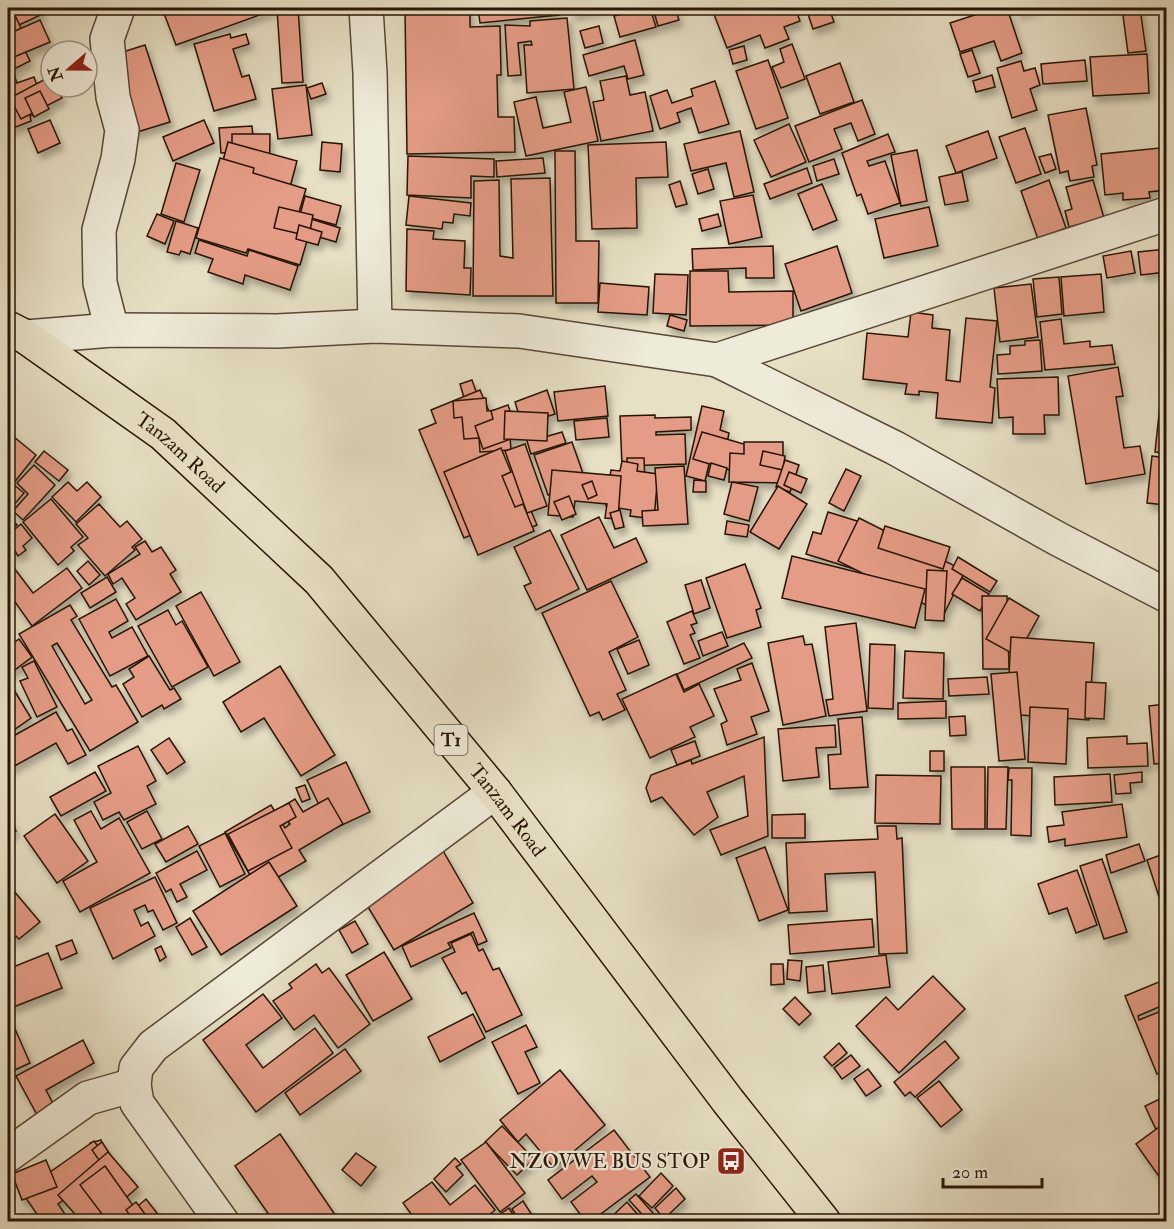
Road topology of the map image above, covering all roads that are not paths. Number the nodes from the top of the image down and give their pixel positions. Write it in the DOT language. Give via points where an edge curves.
graph roads {
  1 [pos="118,8"];
  2 [pos="366,8"];
  3 [pos="1167,214"];
  4 [pos="375,327"];
  5 [pos="112,330"];
  6 [pos="17,332"];
  7 [pos="717,360"];
  8 [pos="1167,595"];
  9 [pos="495,792"];
  10 [pos="134,1085"];
  11 [pos="8,1155"];
  12 [pos="813,1218"];
  13 [pos="222,1221"];
  1 -- 5 [label="street" via="107,39 113,97 122,130 99,230 100,283"];
  2 -- 4 [label="street"];
  3 -- 7 [label="street"];
  4 -- 5 [label="street"];
  4 -- 7 [label="street" via="519,331"];
  5 -- 6 [label="street"];
  6 -- 9 [label="highway, Tanzam Road / T1" via="163,434 319,580"];
  7 -- 8 [label="street" via="895,448"];
  9 -- 10 [label="street" via="153,1046 136,1068"];
  9 -- 12 [label="highway, Tanzam Road / T1"];
  10 -- 11 [label="street" via="81,1102"];
  10 -- 13 [label="street" via="137,1103 146,1117"];
}
